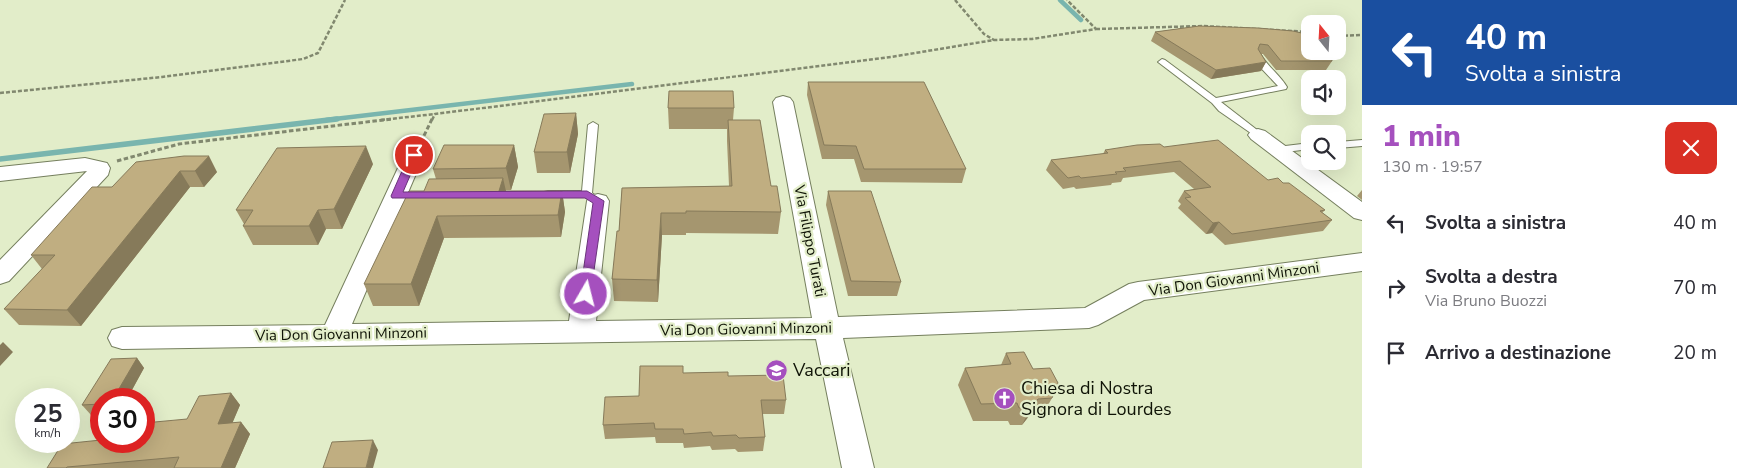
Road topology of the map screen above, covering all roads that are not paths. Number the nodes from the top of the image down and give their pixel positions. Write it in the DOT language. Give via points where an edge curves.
graph roads {
  1 [pos="1258,57"];
  2 [pos="1162,62"];
  3 [pos="1215,101"];
  4 [pos="783,102"];
  5 [pos="593,125"];
  6 [pos="1258,135"];
  7 [pos="1362,143"];
  8 [pos="1346,144"];
  9 [pos="1301,147"];
  10 [pos="1276,150"];
  11 [pos="414,155"];
  12 [pos="0,174"];
  13 [pos="539,195"];
  14 [pos="593,198"];
  15 [pos="1362,213"];
  16 [pos="1362,262"];
  17 [pos="0,275"];
  18 [pos="827,328"];
  19 [pos="581,332"];
  20 [pos="334,334"];
  21 [pos="122,338"];
  22 [pos="858,468"];
  1 -- 3 [label="lane" via="1262,66 1279,78 1283,87"];
  2 -- 3 [label="lane"];
  3 -- 6 [label="lane"];
  4 -- 18 [label="street, Via Filippo Turati"];
  5 -- 14 [label="lane"];
  6 -- 10 [label="street"];
  7 -- 8 [label="lane"];
  9 -- 10 [label="lane"];
  10 -- 15 [label="street"];
  11 -- 20 [label="street" via="401,196"];
  12 -- 17 [label="street" via="85,164 92,177"];
  13 -- 14 [label="lane"];
  14 -- 19 [label="street"];
  16 -- 18 [label="street, Via Don Giovanni Minzoni" via="1138,291 1089,318"];
  18 -- 19 [label="street, Via Don Giovanni Minzoni"];
  18 -- 22 [label="street, Via Filippo Turati"];
  19 -- 20 [label="street, Via Don Giovanni Minzoni"];
  20 -- 21 [label="street, Via Don Giovanni Minzoni"];
}
